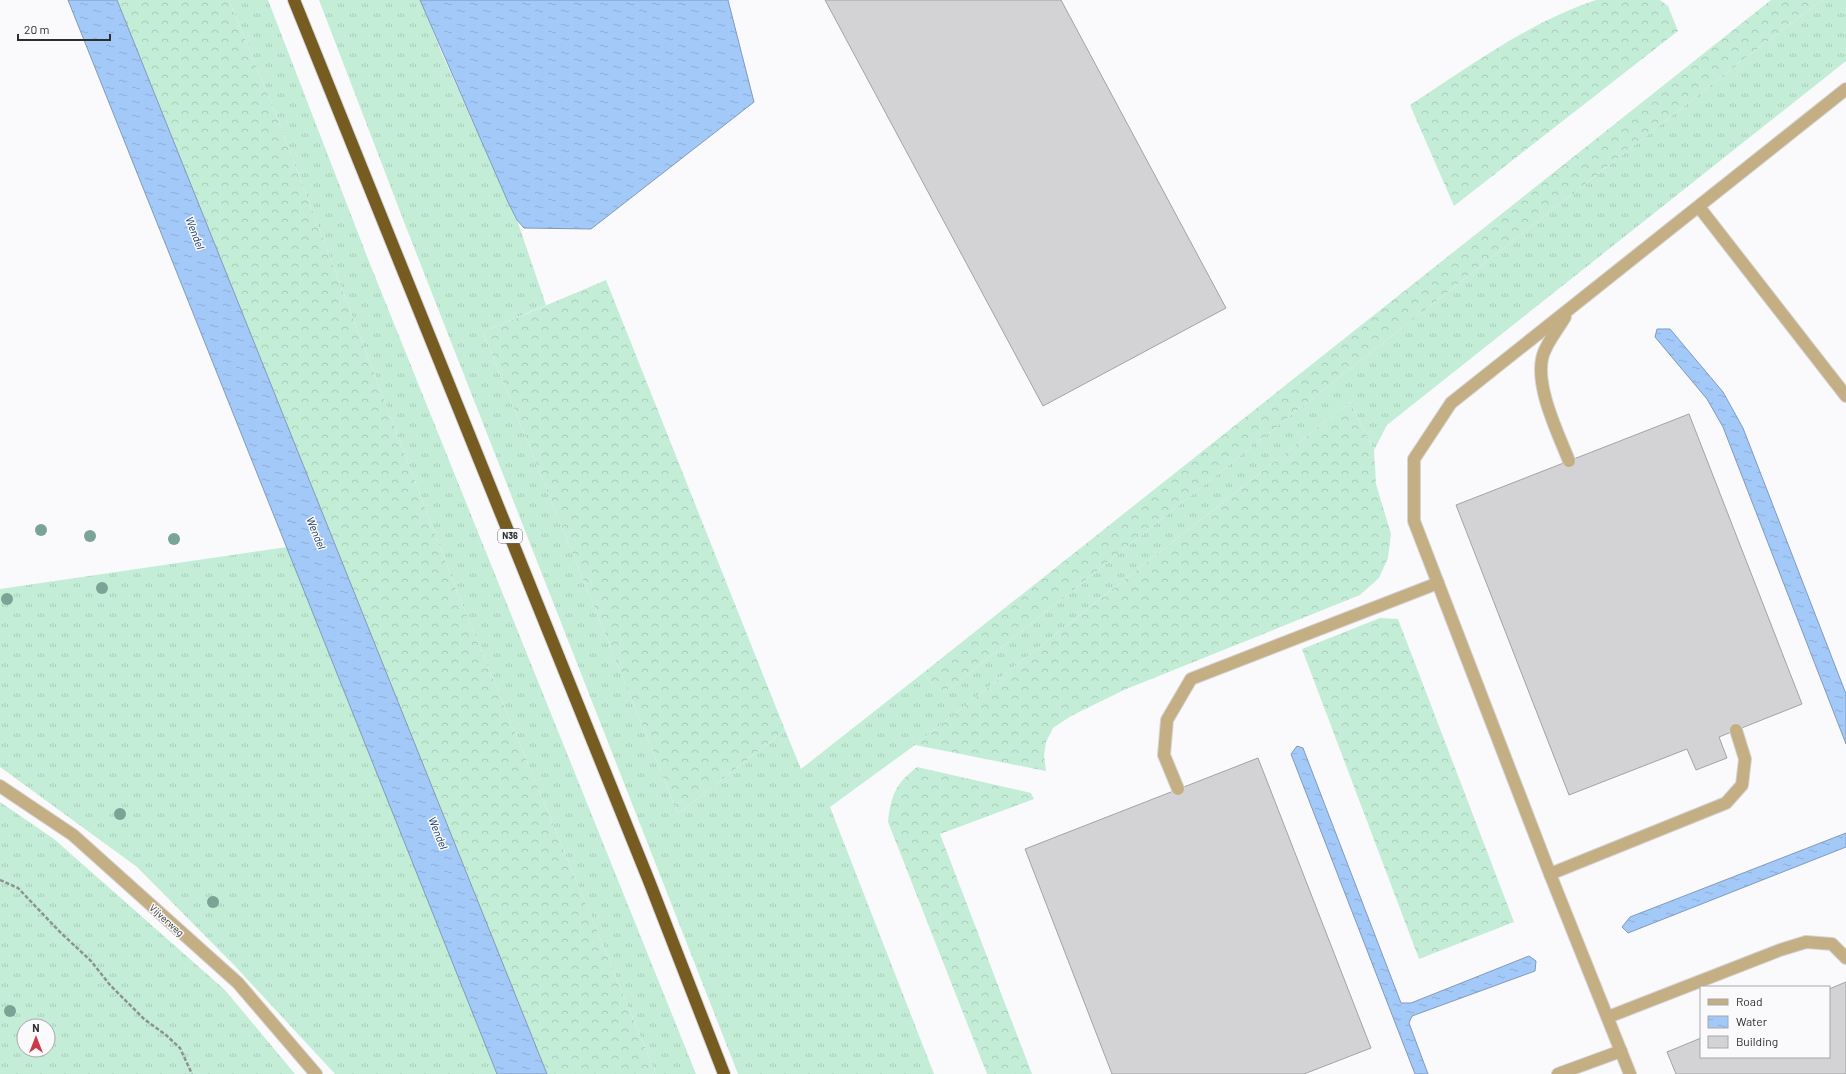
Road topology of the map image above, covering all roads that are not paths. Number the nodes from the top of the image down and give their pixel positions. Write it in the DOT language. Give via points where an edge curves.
graph roads {
  1 [pos="294,0"];
  2 [pos="1846,89"];
  3 [pos="1699,207"];
  4 [pos="1568,311"];
  5 [pos="1846,396"];
  6 [pos="1569,461"];
  7 [pos="1438,583"];
  8 [pos="1736,730"];
  9 [pos="0,786"];
  10 [pos="1178,789"];
  11 [pos="1550,874"];
  12 [pos="1846,958"];
  13 [pos="1608,1017"];
  14 [pos="1621,1050"];
  15 [pos="316,1074"];
  16 [pos="724,1074"];
  17 [pos="1558,1074"];
  18 [pos="1630,1074"];
  1 -- 16 [label="highway, N36" via="649,881"];
  2 -- 3 [label="street"];
  3 -- 4 [label="street"];
  3 -- 5 [label="street"];
  4 -- 6 [label="street" via="1543,355 1542,376 1544,397"];
  4 -- 7 [label="street" via="1450,403 1414,459 1414,521"];
  7 -- 10 [label="street" via="1191,679 1167,720 1164,755"];
  7 -- 11 [label="street"];
  8 -- 11 [label="street" via="1746,758 1742,785 1726,804"];
  9 -- 15 [label="street, Vijverweg" via="73,835 238,983"];
  11 -- 13 [label="street"];
  12 -- 13 [label="street" via="1832,944 1806,942"];
  13 -- 14 [label="street"];
  14 -- 17 [label="street"];
  14 -- 18 [label="street"];
}
